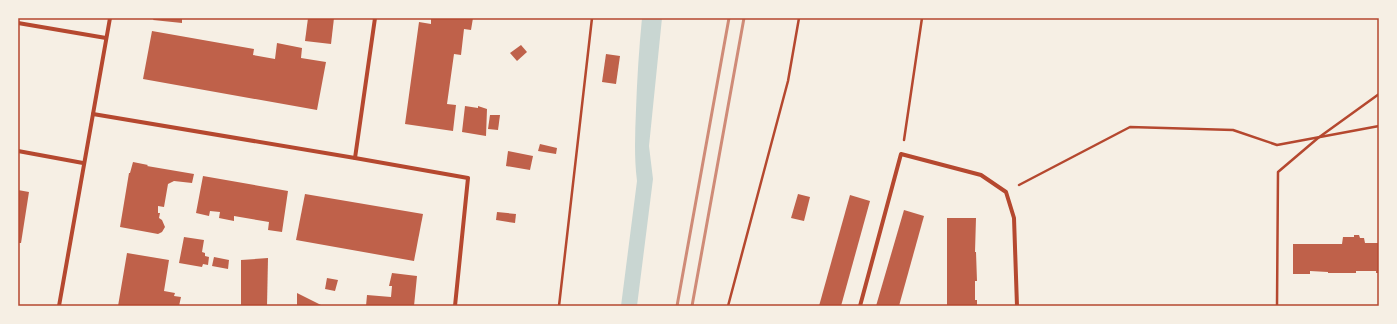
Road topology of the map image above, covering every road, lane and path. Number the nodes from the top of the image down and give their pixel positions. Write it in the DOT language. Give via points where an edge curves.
graph roads {
  1 [pos="110,18"];
  2 [pos="375,18"];
  3 [pos="592,18"];
  4 [pos="799,18"];
  5 [pos="922,18"];
  6 [pos="18,23"];
  7 [pos="106,38"];
  8 [pos="1379,94"];
  9 [pos="93,114"];
  10 [pos="1379,126"];
  11 [pos="1318,138"];
  12 [pos="18,151"];
  13 [pos="901,154"];
  14 [pos="355,158"];
  15 [pos="84,163"];
  16 [pos="1006,192"];
  17 [pos="59,306"];
  18 [pos="455,306"];
  19 [pos="559,306"];
  20 [pos="728,306"];
  21 [pos="860,306"];
  22 [pos="1017,306"];
  23 [pos="1277,306"];
  1 -- 7 [label="street"];
  2 -- 14 [label="street"];
  3 -- 19 [label="path"];
  4 -- 20 [label="path" via="788,82"];
  5 -- 13 [label="path"];
  6 -- 7 [label="street"];
  7 -- 9 [label="street"];
  8 -- 11 [label="path"];
  9 -- 14 [label="street"];
  9 -- 15 [label="street"];
  10 -- 11 [label="path"];
  11 -- 16 [label="path" via="1277,145 1233,130 1130,127"];
  11 -- 23 [label="path" via="1278,172"];
  12 -- 15 [label="street"];
  13 -- 16 [label="street" via="981,175"];
  13 -- 21 [label="street"];
  14 -- 18 [label="street" via="468,178"];
  15 -- 17 [label="street"];
  16 -- 22 [label="street" via="1014,218"];
}
